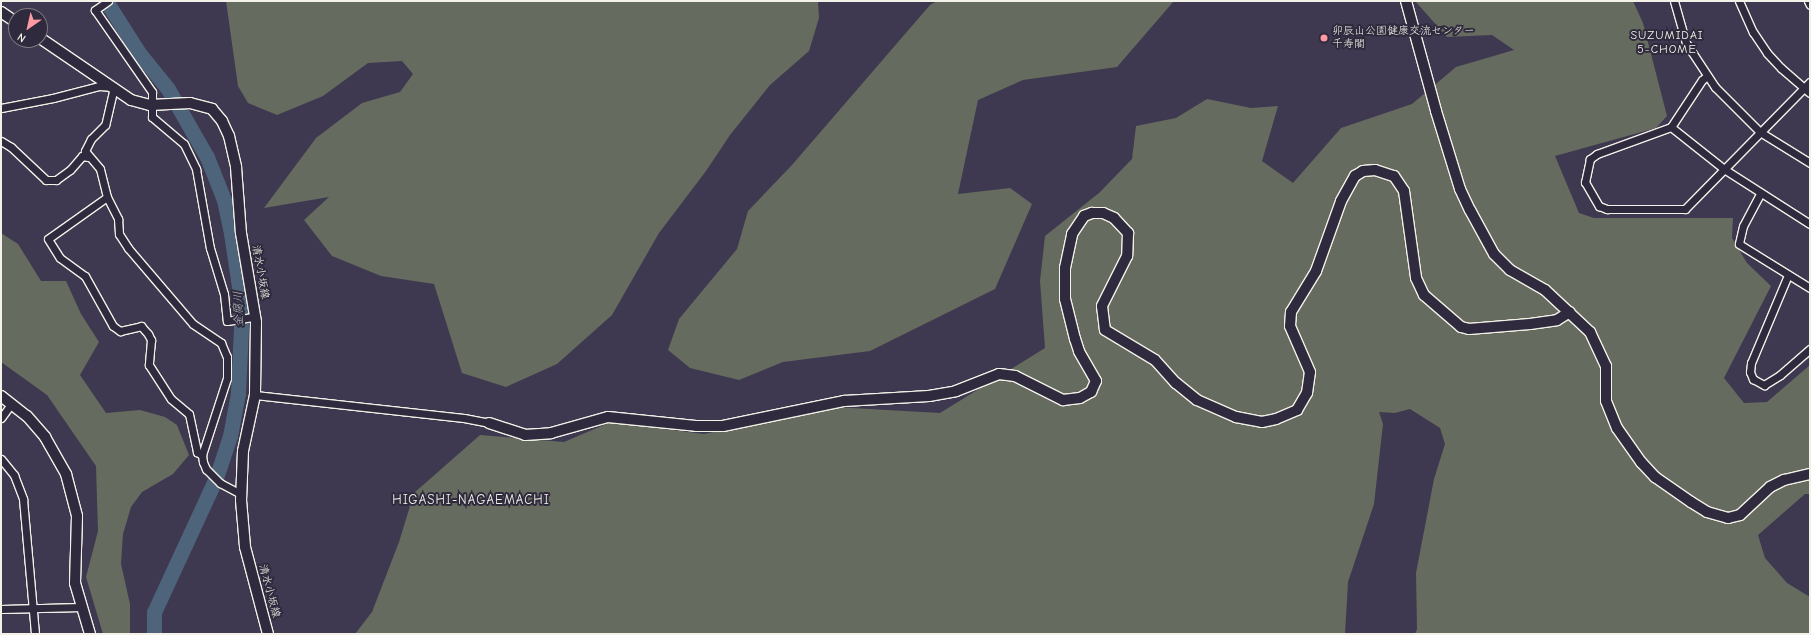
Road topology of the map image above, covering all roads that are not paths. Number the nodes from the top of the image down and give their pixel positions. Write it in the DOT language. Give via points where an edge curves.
graph roads {
  1 [pos="108,1"];
  2 [pos="1406,1"];
  3 [pos="1674,1"];
  4 [pos="1739,1"];
  5 [pos="1808,1"];
  6 [pos="1810,4"];
  7 [pos="48,43"];
  8 [pos="1707,76"];
  9 [pos="1810,82"];
  10 [pos="114,87"];
  11 [pos="1803,89"];
  12 [pos="1810,93"];
  13 [pos="154,105"];
  14 [pos="1,108"];
  15 [pos="1671,127"];
  16 [pos="1760,132"];
  17 [pos="1,141"];
  18 [pos="88,157"];
  19 [pos="1810,163"];
  20 [pos="1724,169"];
  21 [pos="1760,194"];
  22 [pos="108,197"];
  23 [pos="1810,224"];
  24 [pos="1788,275"];
  25 [pos="1810,288"];
  26 [pos="1570,312"];
  27 [pos="255,320"];
  28 [pos="1810,349"];
  29 [pos="255,395"];
  30 [pos="1,396"];
  31 [pos="11,404"];
  32 [pos="1,418"];
  33 [pos="489,423"];
  34 [pos="1,459"];
  35 [pos="203,459"];
  36 [pos="1810,474"];
  37 [pos="241,494"];
  38 [pos="82,607"];
  39 [pos="1,608"];
  40 [pos="32,608"];
  41 [pos="35,634"];
  42 [pos="90,634"];
  43 [pos="268,634"];
  1 -- 13 [label="street" via="95,10 152,92"];
  2 -- 26 [label="street" via="1460,189 1482,234 1494,254 1510,270 1545,290"];
  3 -- 8 [label="street" via="1686,43"];
  4 -- 11 [label="street" via="1752,32 1767,53"];
  5 -- 6 [label="street"];
  7 -- 10 [label="street, 清水小坂線"];
  8 -- 15 [label="street"];
  8 -- 16 [label="street" via="1743,117"];
  9 -- 11 [label="street"];
  10 -- 13 [label="street, 清水小坂線" via="131,100"];
  10 -- 14 [label="street" via="99,86"];
  10 -- 18 [label="street" via="105,125 91,139 85,151"];
  11 -- 12 [label="street"];
  11 -- 16 [label="street"];
  13 -- 27 [label="street" via="152,117 184,144 196,169 210,248 224,294 227,321"];
  13 -- 27 [label="street, 清水小坂線" via="190,103 212,109 222,121 229,136 236,168 241,233"];
  15 -- 20 [label="street"];
  15 -- 20 [label="street" via="1597,154 1590,159 1585,182 1599,206 1686,209"];
  16 -- 19 [label="street"];
  16 -- 20 [label="street"];
  17 -- 18 [label="street" via="11,147 46,180 56,180 70,170 82,156"];
  18 -- 22 [label="street" via="100,169"];
  20 -- 21 [label="street"];
  21 -- 23 [label="street"];
  21 -- 24 [label="street" via="1743,226 1739,244"];
  22 -- 35 [label="street" via="118,219 119,234 128,248 193,324 221,342 227,357 227,378"];
  22 -- 35 [label="street" via="48,239 60,258 85,276 113,326 120,331 141,326 148,334 151,340 149,365 171,399 189,414 197,452"];
  24 -- 25 [label="street"];
  24 -- 28 [label="street" via="1751,363 1750,372 1753,379 1764,385"];
  26 -- 33 [label="street" via="1557,320 1530,324 1469,329 1461,327 1424,295 1416,278 1404,191 1394,176 1375,170 1363,171 1355,176 1341,201 1316,271 1291,312 1290,326 1310,372 1307,393 1297,410 1276,419 1262,422 1236,417 1197,400 1154,360 1105,330 1102,306 1127,256 1128,233 1114,218 1103,213 1092,213 1084,216 1072,234 1065,268 1065,299 1075,339 1096,381 1091,392 1080,398 1063,400 1015,376 999,374 956,390 929,396 844,401 724,426 696,426 608,417 551,433 525,435"];
  26 -- 36 [label="street" via="1590,332 1606,366 1606,401 1617,428 1655,477 1691,502 1707,512 1728,518 1740,515 1770,488 1784,480"];
  27 -- 29 [label="street, 清水小坂線"];
  29 -- 33 [label="street"];
  29 -- 37 [label="street, 清水小坂線" via="243,451"];
  30 -- 31 [label="street"];
  31 -- 32 [label="street"];
  31 -- 38 [label="street" via="27,416 45,437 66,474 77,516 75,583"];
  34 -- 40 [label="street" via="14,475 23,499"];
  35 -- 37 [label="street" via="206,469 220,483"];
  37 -- 43 [label="street, 清水小坂線" via="244,547"];
  38 -- 40 [label="street"];
  38 -- 42 [label="street"];
  39 -- 40 [label="street"];
  40 -- 41 [label="street"];
}
